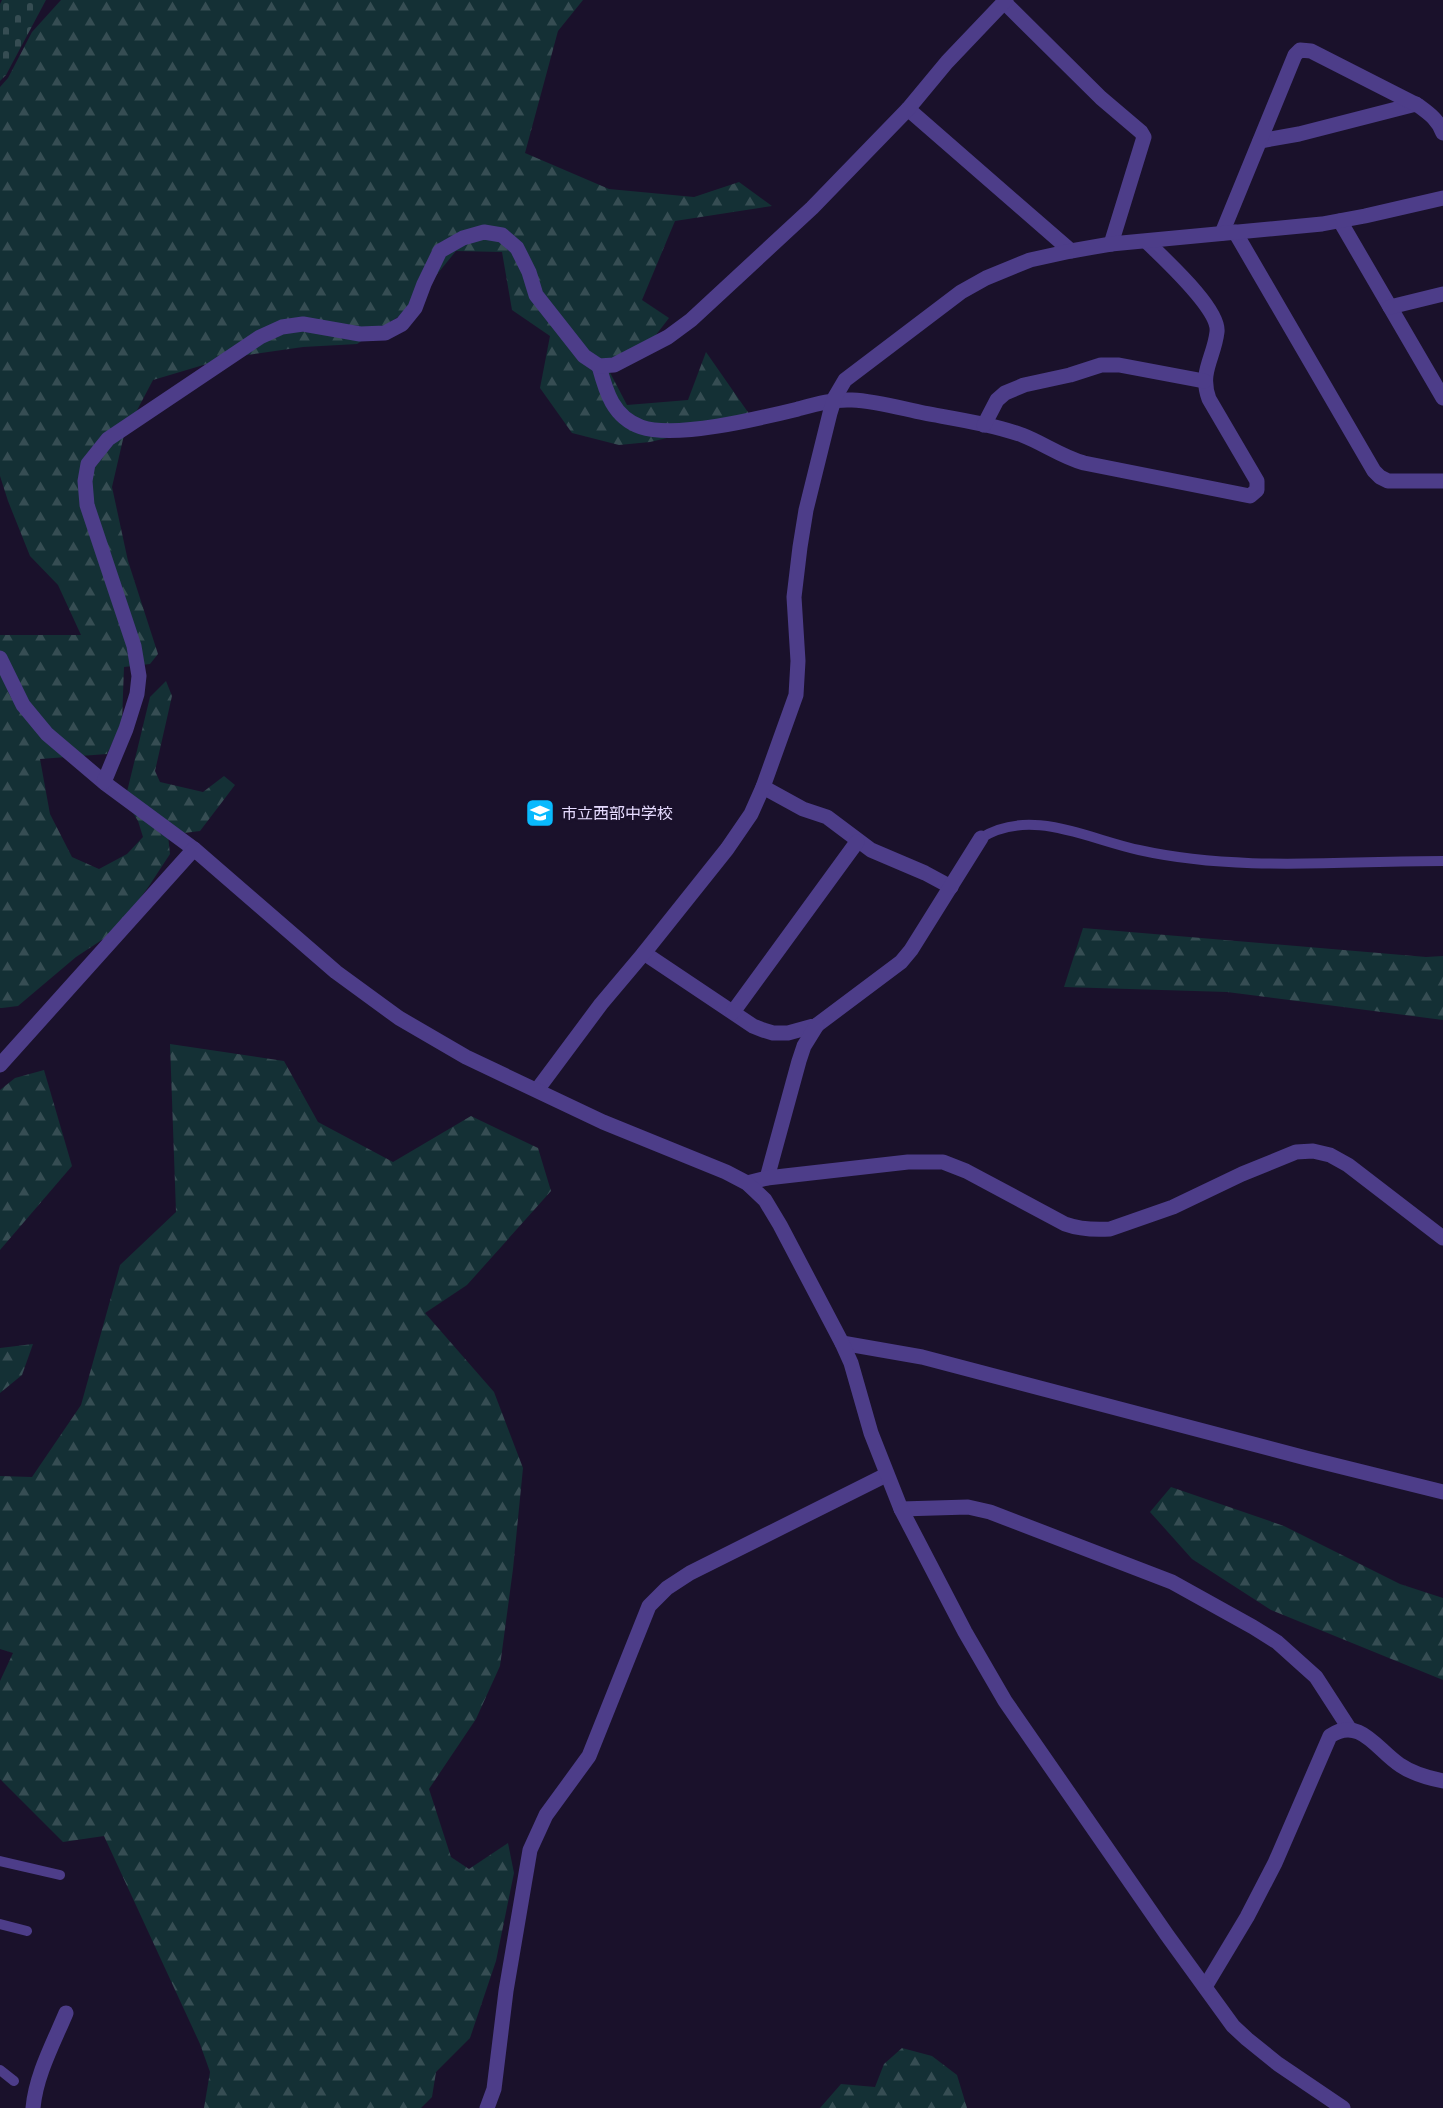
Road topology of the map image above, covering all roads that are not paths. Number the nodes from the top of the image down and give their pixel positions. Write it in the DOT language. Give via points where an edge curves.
graph roads {
  1 [pos="1005,1"];
  2 [pos="1416,104"];
  3 [pos="908,109"];
  4 [pos="1443,133"];
  5 [pos="1260,141"];
  6 [pos="1443,198"];
  7 [pos="1340,221"];
  8 [pos="1228,233"];
  9 [pos="1147,242"];
  10 [pos="1112,244"];
  11 [pos="1071,251"];
  12 [pos="1443,294"];
  13 [pos="1390,307"];
  14 [pos="599,366"];
  15 [pos="1204,381"];
  16 [pos="1443,398"];
  17 [pos="834,400"];
  18 [pos="984,425"];
  19 [pos="1443,482"];
  20 [pos="0,658"];
  21 [pos="104,782"];
  22 [pos="764,787"];
  23 [pos="981,838"];
  24 [pos="857,842"];
  25 [pos="194,849"];
  26 [pos="1443,861"];
  27 [pos="951,887"];
  28 [pos="644,953"];
  29 [pos="733,1012"];
  30 [pos="817,1025"];
  31 [pos="0,1065"];
  32 [pos="537,1090"];
  33 [pos="767,1178"];
  34 [pos="747,1183"];
  35 [pos="1443,1238"];
  36 [pos="843,1343"];
  37 [pos="886,1475"];
  38 [pos="1443,1492"];
  39 [pos="901,1509"];
  40 [pos="1349,1728"];
  41 [pos="1443,1781"];
  42 [pos="0,1860"];
  43 [pos="60,1875"];
  44 [pos="0,1924"];
  45 [pos="27,1930"];
  46 [pos="1205,1987"];
  47 [pos="66,2013"];
  48 [pos="0,2070"];
  49 [pos="14,2081"];
  50 [pos="33,2108"];
  51 [pos="487,2108"];
  52 [pos="1343,2108"];
  1 -- 3 [label="street" via="946,62"];
  1 -- 10 [label="street" via="1057,57 1144,137"];
  2 -- 4 [label="street" via="1432,115"];
  2 -- 5 [label="street"];
  2 -- 5 [label="street" via="1311,51 1300,50"];
  3 -- 11 [label="street"];
  3 -- 14 [label="street" via="812,208 691,320 630,357 614,365"];
  5 -- 8 [label="street"];
  6 -- 7 [label="street"];
  7 -- 8 [label="street"];
  7 -- 13 [label="street"];
  8 -- 9 [label="street"];
  8 -- 19 [label="street" via="1374,471 1388,481"];
  9 -- 10 [label="street"];
  9 -- 15 [label="street" via="1207,305 1218,323"];
  10 -- 11 [label="street"];
  11 -- 17 [label="street" via="1020,264 961,292 854,372"];
  12 -- 13 [label="street"];
  13 -- 16 [label="street"];
  14 -- 17 [label="street" via="615,409 652,430 671,431 761,418"];
  14 -- 21 [label="street" via="584,356 536,295 517,248 502,235 484,232 440,251 415,308 402,324 385,333 303,324 282,327 260,337 108,439 88,464 87,505 134,646 139,676 126,729"];
  15 -- 18 [label="street" via="1101,365 1005,393"];
  15 -- 18 [label="street" via="1209,399 1257,481 1257,490 1250,496 1073,460 1021,435"];
  17 -- 18 [label="street" via="862,400"];
  17 -- 22 [label="street" via="806,510 797,572 796,695"];
  20 -- 21 [label="street" via="34,720"];
  21 -- 25 [label="street"];
  22 -- 24 [label="street" via="803,809 827,817"];
  22 -- 28 [label="street" via="727,849"];
  23 -- 26 [label="lane" via="1005,827 1031,825 1062,828 1136,850 1188,859 1265,864"];
  23 -- 27 [label="street"];
  24 -- 27 [label="street"];
  24 -- 29 [label="street"];
  25 -- 31 [label="street"];
  25 -- 32 [label="street" via="378,1005 466,1057"];
  27 -- 30 [label="street" via="901,963"];
  28 -- 29 [label="street"];
  28 -- 32 [label="street"];
  29 -- 30 [label="street" via="753,1026 773,1033"];
  30 -- 33 [label="street" via="799,1061"];
  32 -- 34 [label="street"];
  33 -- 34 [label="street"];
  33 -- 35 [label="street" via="908,1162 943,1162 1065,1224 1101,1230 1173,1207 1296,1152 1313,1151 1330,1155 1348,1166"];
  34 -- 36 [label="street" via="765,1200"];
  36 -- 37 [label="street"];
  36 -- 38 [label="street" via="922,1357"];
  37 -- 39 [label="street"];
  37 -- 51 [label="street" via="690,1573 667,1587 649,1606 589,1756 546,1815 530,1850 494,2089"];
  39 -- 40 [label="street" via="968,1507 990,1512 1172,1582 1277,1642 1316,1677"];
  39 -- 46 [label="street" via="1005,1701"];
  40 -- 41 [label="street" via="1362,1733 1402,1767"];
  40 -- 46 [label="street" via="1330,1736 1275,1863"];
  42 -- 43 [label="lane"];
  44 -- 45 [label="lane"];
  46 -- 52 [label="street" via="1247,2039"];
  47 -- 50 [label="street" via="40,2077"];
  48 -- 49 [label="lane"];
}
